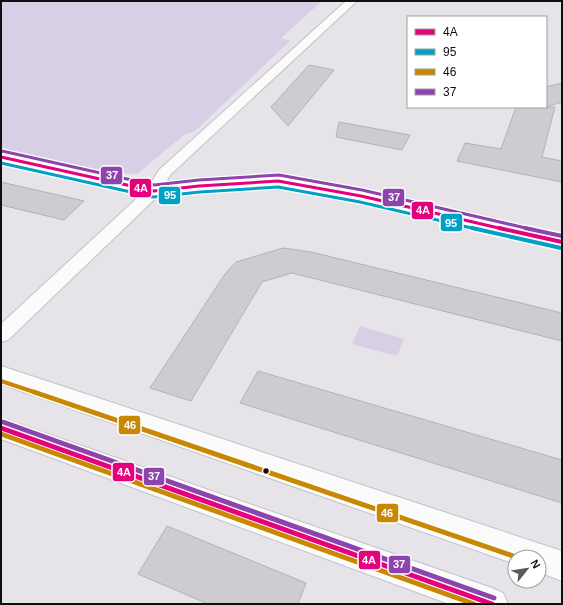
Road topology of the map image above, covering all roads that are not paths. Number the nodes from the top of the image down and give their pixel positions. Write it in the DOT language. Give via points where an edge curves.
graph roads {
  1 [pos="352,1"];
  2 [pos="1,157"];
  3 [pos="154,191"];
  4 [pos="562,242"];
  5 [pos="1,335"];
  6 [pos="1,375"];
  7 [pos="1,428"];
  8 [pos="512,549"];
  9 [pos="547,561"];
  10 [pos="562,566"];
  11 [pos="492,604"];
  1 -- 3 [label="street" via="164,173"];
  2 -- 3 [label="street"];
  3 -- 4 [label="street" via="278,181 361,196"];
  3 -- 5 [label="street"];
  6 -- 8 [label="street"];
  7 -- 11 [label="street"];
  9 -- 10 [label="street"];
}
